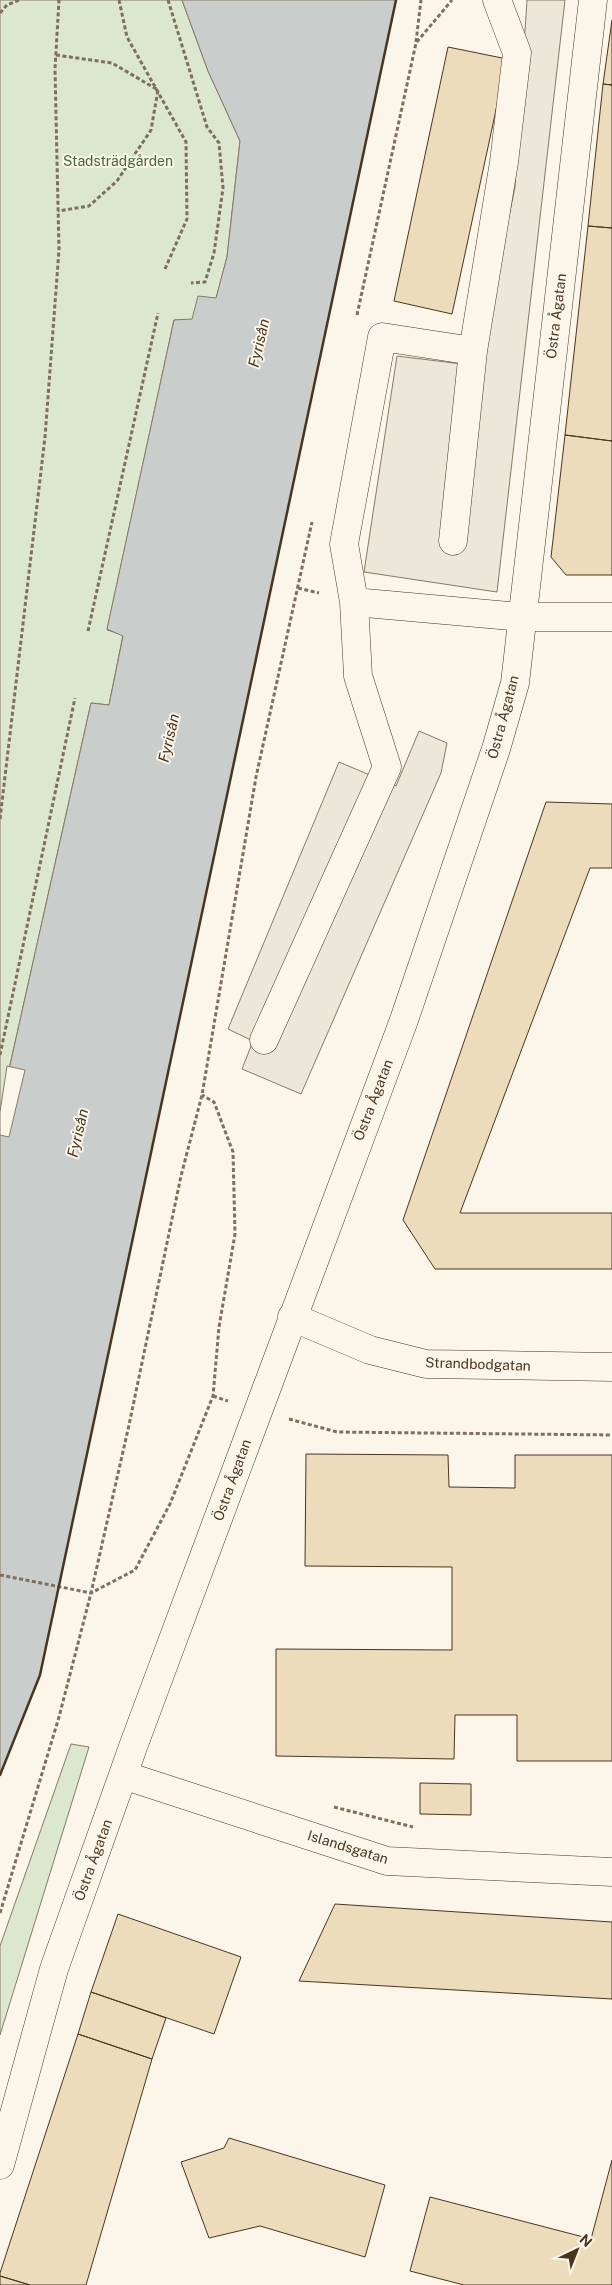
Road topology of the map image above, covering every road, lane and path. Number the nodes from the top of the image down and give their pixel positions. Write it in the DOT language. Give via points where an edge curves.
graph roads {
  1 [pos="19,0"];
  2 [pos="59,0"];
  3 [pos="119,0"];
  4 [pos="168,0"];
  5 [pos="421,0"];
  6 [pos="497,0"];
  7 [pos="593,0"];
  8 [pos="0,13"];
  9 [pos="416,43"];
  10 [pos="56,55"];
  11 [pos="158,90"];
  12 [pos="58,211"];
  13 [pos="166,269"];
  14 [pos="191,283"];
  15 [pos="158,313"];
  16 [pos="473,351"];
  17 [pos="453,541"];
  18 [pos="354,602"];
  19 [pos="521,617"];
  20 [pos="612,617"];
  21 [pos="88,631"];
  22 [pos="75,698"];
  23 [pos="256,777"];
  24 [pos="0,819"];
  25 [pos="264,1040"];
  26 [pos="0,1055"];
  27 [pos="202,1094"];
  28 [pos="292,1317"];
  29 [pos="612,1367"];
  30 [pos="213,1396"];
  31 [pos="258,1410"];
  32 [pos="612,1435"];
  33 [pos="0,1575"];
  34 [pos="91,1593"];
  35 [pos="124,1775"];
  36 [pos="331,1806"];
  37 [pos="422,1829"];
  38 [pos="612,1872"];
  39 [pos="0,1913"];
  40 [pos="0,2164"];
  1 -- 8 [label="path"];
  2 -- 10 [label="path"];
  3 -- 11 [label="path" via="127,37"];
  4 -- 14 [label="path" via="207,127 219,143 223,188 214,253 206,282"];
  5 -- 9 [label="path"];
  6 -- 16 [label="street" via="517,54 504,162"];
  7 -- 19 [label="street, Östra Ågatan"];
  10 -- 11 [label="path" via="112,63"];
  10 -- 12 [label="path"];
  11 -- 12 [label="path" via="151,130 117,181 89,206"];
  11 -- 13 [label="path" via="186,142 187,219"];
  12 -- 24 [label="path" via="59,250 45,436"];
  15 -- 21 [label="path"];
  16 -- 17 [label="street"];
  16 -- 18 [label="street" via="382,337 344,544"];
  18 -- 19 [label="street"];
  18 -- 25 [label="street" via="358,676 388,766"];
  19 -- 20 [label="street"];
  19 -- 28 [label="street, Östra Ågatan" via="515,683 496,749 404,1020"];
  22 -- 26 [label="path"];
  23 -- 27 [label="path"];
  27 -- 30 [label="path" via="214,1102 233,1152 236,1191 235,1234 219,1327"];
  27 -- 34 [label="path" via="181,1176"];
  28 -- 29 [label="street, Strandbodgatan" via="370,1350 426,1364"];
  28 -- 31 [label="street, Östra Ågatan"];
  30 -- 31 [label="path"];
  30 -- 34 [label="path" via="170,1504 135,1570"];
  31 -- 32 [label="path" via="336,1432"];
  31 -- 35 [label="street, Östra Ågatan"];
  33 -- 34 [label="path"];
  34 -- 39 [label="path" via="59,1717"];
  35 -- 38 [label="street, Islandsgatan" via="387,1861"];
  35 -- 40 [label="street, Östra Ågatan" via="54,1969"];
  36 -- 37 [label="path"];
}
